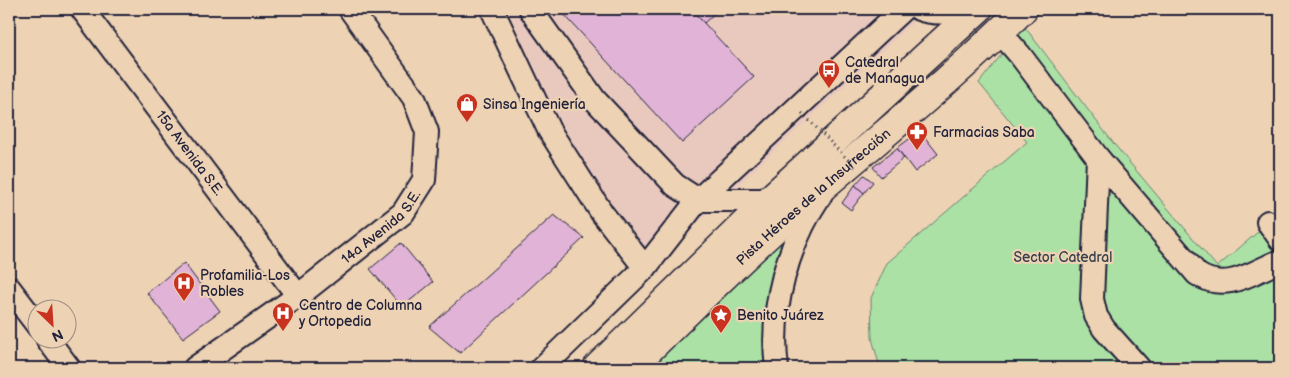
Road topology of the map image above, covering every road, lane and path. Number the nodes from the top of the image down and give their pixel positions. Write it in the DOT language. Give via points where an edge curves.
graph roads {
  1 [pos="82,9"];
  2 [pos="350,9"];
  3 [pos="492,9"];
  4 [pos="903,9"];
  5 [pos="920,9"];
  6 [pos="967,9"];
  7 [pos="978,9"];
  8 [pos="1023,9"];
  9 [pos="530,10"];
  10 [pos="1000,32"];
  11 [pos="802,113"];
  12 [pos="1098,158"];
  13 [pos="855,167"];
  14 [pos="831,180"];
  15 [pos="698,200"];
  16 [pos="769,200"];
  17 [pos="1280,264"];
  18 [pos="645,268"];
  19 [pos="9,288"];
  20 [pos="298,296"];
  21 [pos="28,313"];
  22 [pos="56,350"];
  23 [pos="69,368"];
  24 [pos="195,368"];
  25 [pos="542,368"];
  26 [pos="597,368"];
  27 [pos="630,368"];
  28 [pos="777,368"];
  29 [pos="1139,368"];
  1 -- 20 [label="street, 15a Avenida S.E."];
  2 -- 20 [label="street, 14a Avenida S.E." via="414,98 427,132 424,180 403,213"];
  3 -- 18 [label="street" via="549,130 602,213"];
  4 -- 15 [label="street"];
  5 -- 6 [label="street" via="943,12"];
  7 -- 16 [label="main road, Pista Héroes de la Insurrección"];
  8 -- 10 [label="main road, Pista Héroes de la Insurrección"];
  9 -- 15 [label="street" via="595,100 675,185"];
  10 -- 12 [label="street"];
  10 -- 14 [label="main road, Pista Héroes de la Insurrección"];
  11 -- 13 [label="path, bridge"];
  12 -- 17 [label="street" via="1197,274 1216,283 1227,282 1275,263"];
  12 -- 29 [label="street" via="1092,299 1096,316 1104,328"];
  14 -- 27 [label="main road, Pista Héroes de la Insurrección" via="778,225"];
  14 -- 28 [label="street" via="804,224 784,277 775,330"];
  15 -- 16 [label="street"];
  15 -- 18 [label="street"];
  16 -- 26 [label="main road, Pista Héroes de la Insurrección"];
  18 -- 25 [label="street"];
  19 -- 21 [label="street"];
  20 -- 24 [label="street, 14a Avenida S.E."];
  22 -- 23 [label="street"];
}
